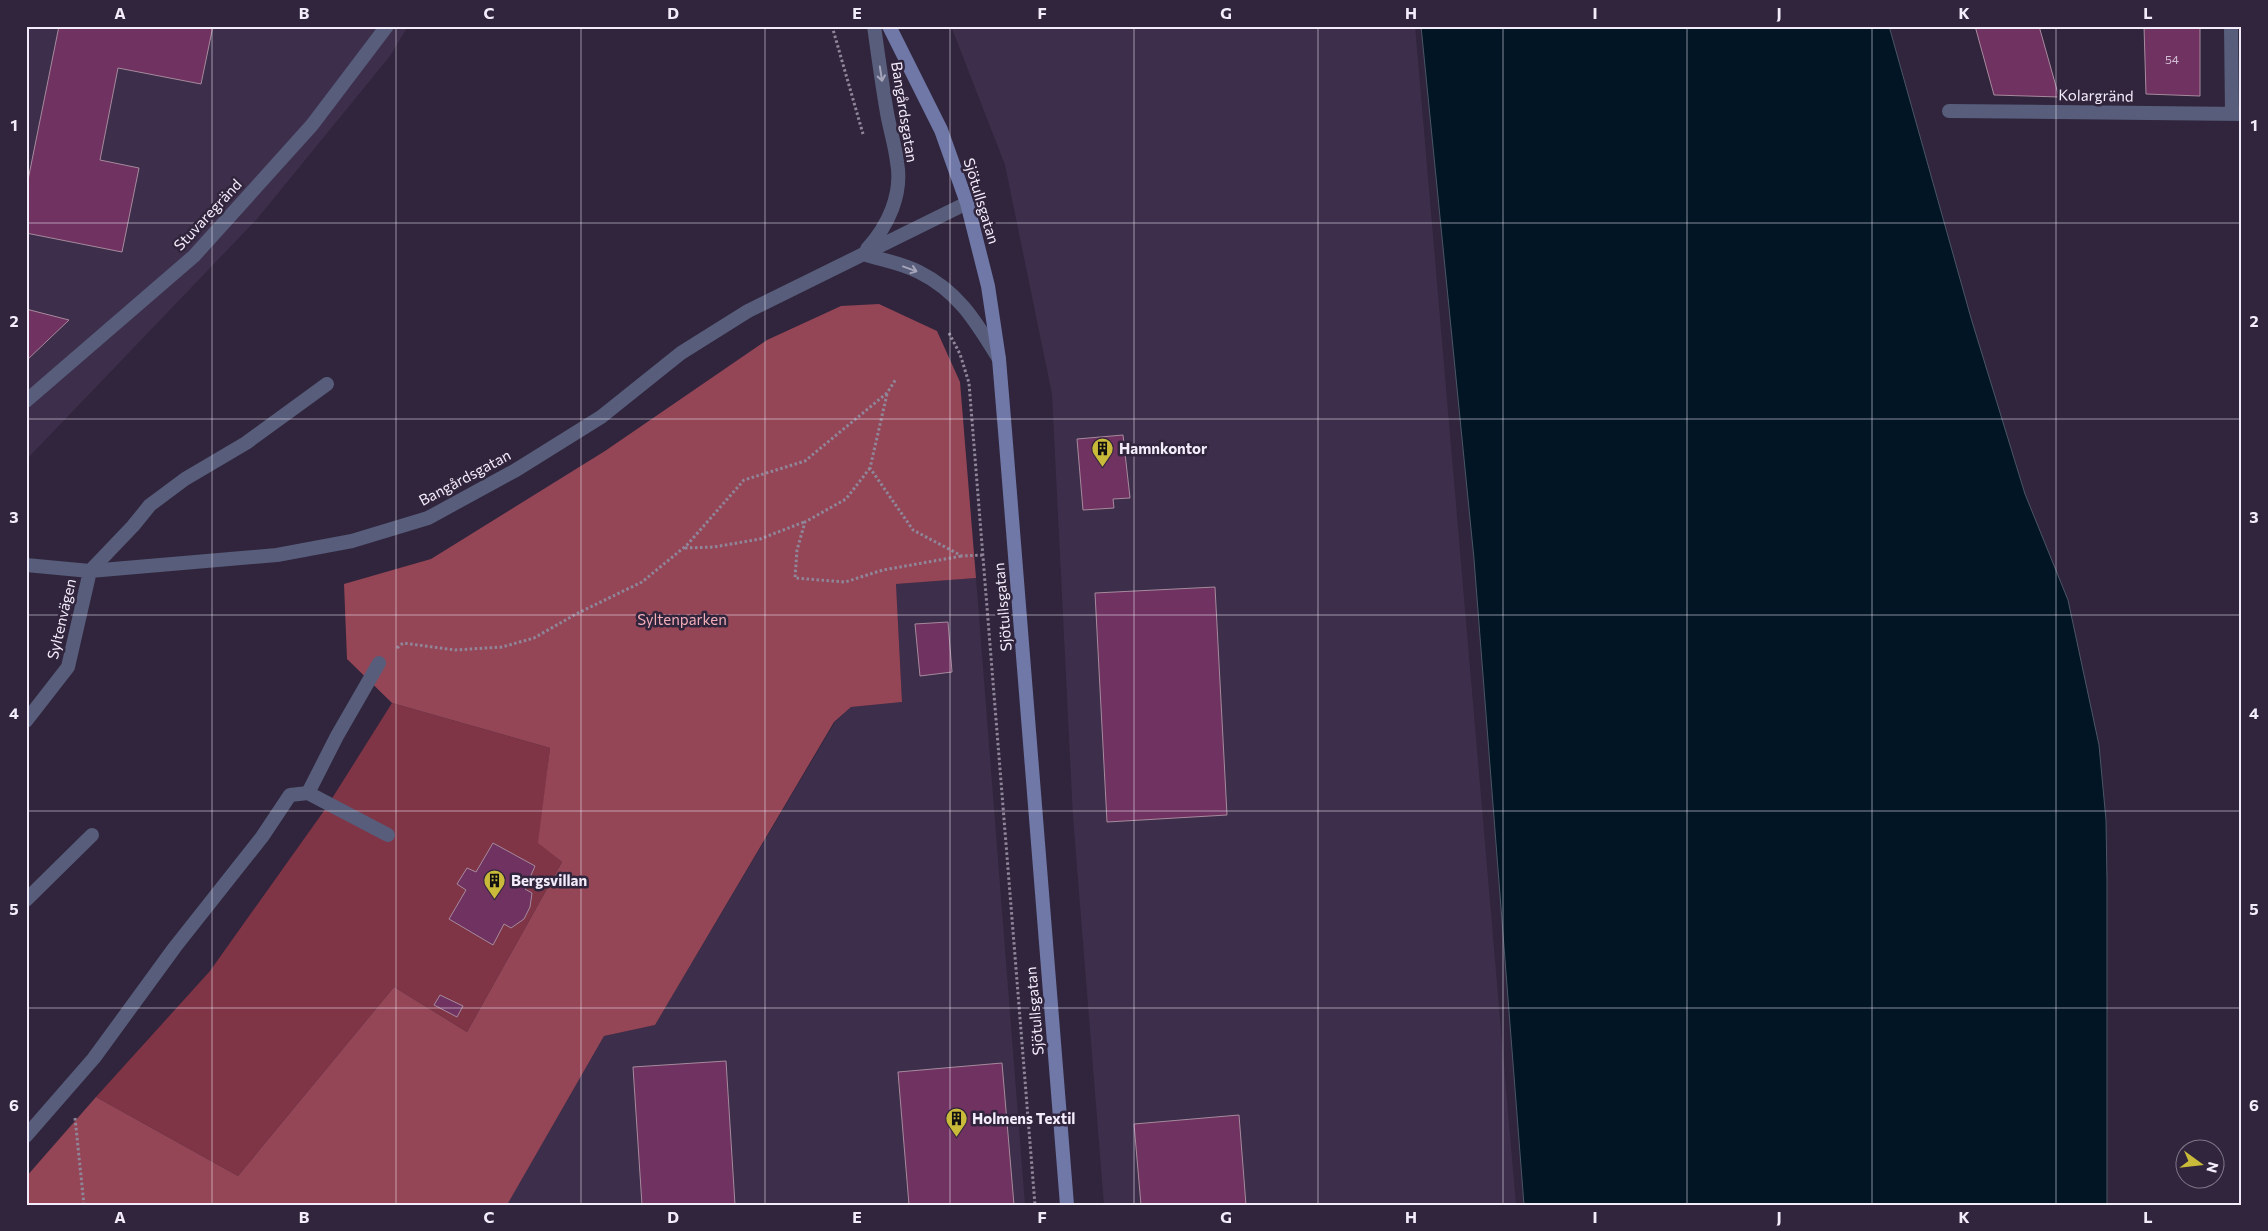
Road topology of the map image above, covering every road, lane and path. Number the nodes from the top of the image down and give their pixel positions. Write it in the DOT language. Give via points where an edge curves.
graph roads {
  1 [pos="387,26"];
  2 [pos="832,26"];
  3 [pos="874,26"];
  4 [pos="889,26"];
  5 [pos="2231,26"];
  6 [pos="1949,111"];
  7 [pos="2237,114"];
  8 [pos="865,141"];
  9 [pos="967,203"];
  10 [pos="864,254"];
  11 [pos="948,331"];
  12 [pos="998,359"];
  13 [pos="896,379"];
  14 [pos="327,384"];
  15 [pos="887,393"];
  16 [pos="26,401"];
  17 [pos="870,468"];
  18 [pos="805,522"];
  19 [pos="683,548"];
  20 [pos="983,555"];
  21 [pos="962,556"];
  22 [pos="26,565"];
  23 [pos="90,571"];
  24 [pos="379,663"];
  25 [pos="26,721"];
  26 [pos="308,793"];
  27 [pos="92,835"];
  28 [pos="388,835"];
  29 [pos="26,900"];
  30 [pos="73,1083"];
  31 [pos="26,1136"];
  32 [pos="84,1205"];
  33 [pos="1035,1205"];
  34 [pos="1067,1205"];
  1 -- 16 [label="street, Stuvaregränd" via="312,125 194,256"];
  2 -- 8 [label="path"];
  3 -- 10 [label="street, Bangårdsgatan, one-way" via="898,164 898,188 890,215"];
  4 -- 9 [label="main road, Sjötullsgatan" via="941,130"];
  5 -- 7 [label="street"];
  6 -- 7 [label="street, Kolargränd"];
  9 -- 10 [label="street, Bangårdsgatan"];
  9 -- 12 [label="main road, Sjötullsgatan" via="988,286"];
  10 -- 12 [label="street, one-way" via="919,272 954,295 974,319"];
  10 -- 23 [label="street, Bangårdsgatan" via="748,311 682,352 601,417 516,470 428,518 352,541 277,555"];
  11 -- 20 [label="path" via="969,382"];
  12 -- 34 [label="main road, Sjötullsgatan"];
  13 -- 15 [label="path"];
  14 -- 23 [label="street" via="246,443 185,479 150,505"];
  15 -- 17 [label="path"];
  15 -- 19 [label="path" via="805,461 744,480"];
  17 -- 18 [label="path" via="846,499"];
  17 -- 21 [label="path" via="913,530"];
  18 -- 19 [label="path" via="760,539 714,547"];
  18 -- 21 [label="path" via="797,550 795,578 845,582 883,570"];
  19 -- 24 [label="path" via="642,582 534,638 502,647 455,650 403,643"];
  20 -- 21 [label="path"];
  20 -- 33 [label="path"];
  22 -- 23 [label="street, Bangårdsgatan"];
  23 -- 25 [label="street, Syltenvägen" via="68,667"];
  24 -- 26 [label="street"];
  26 -- 28 [label="street"];
  26 -- 30 [label="street" via="290,795"];
  27 -- 29 [label="street"];
  30 -- 31 [label="street"];
  30 -- 32 [label="path"];
}
